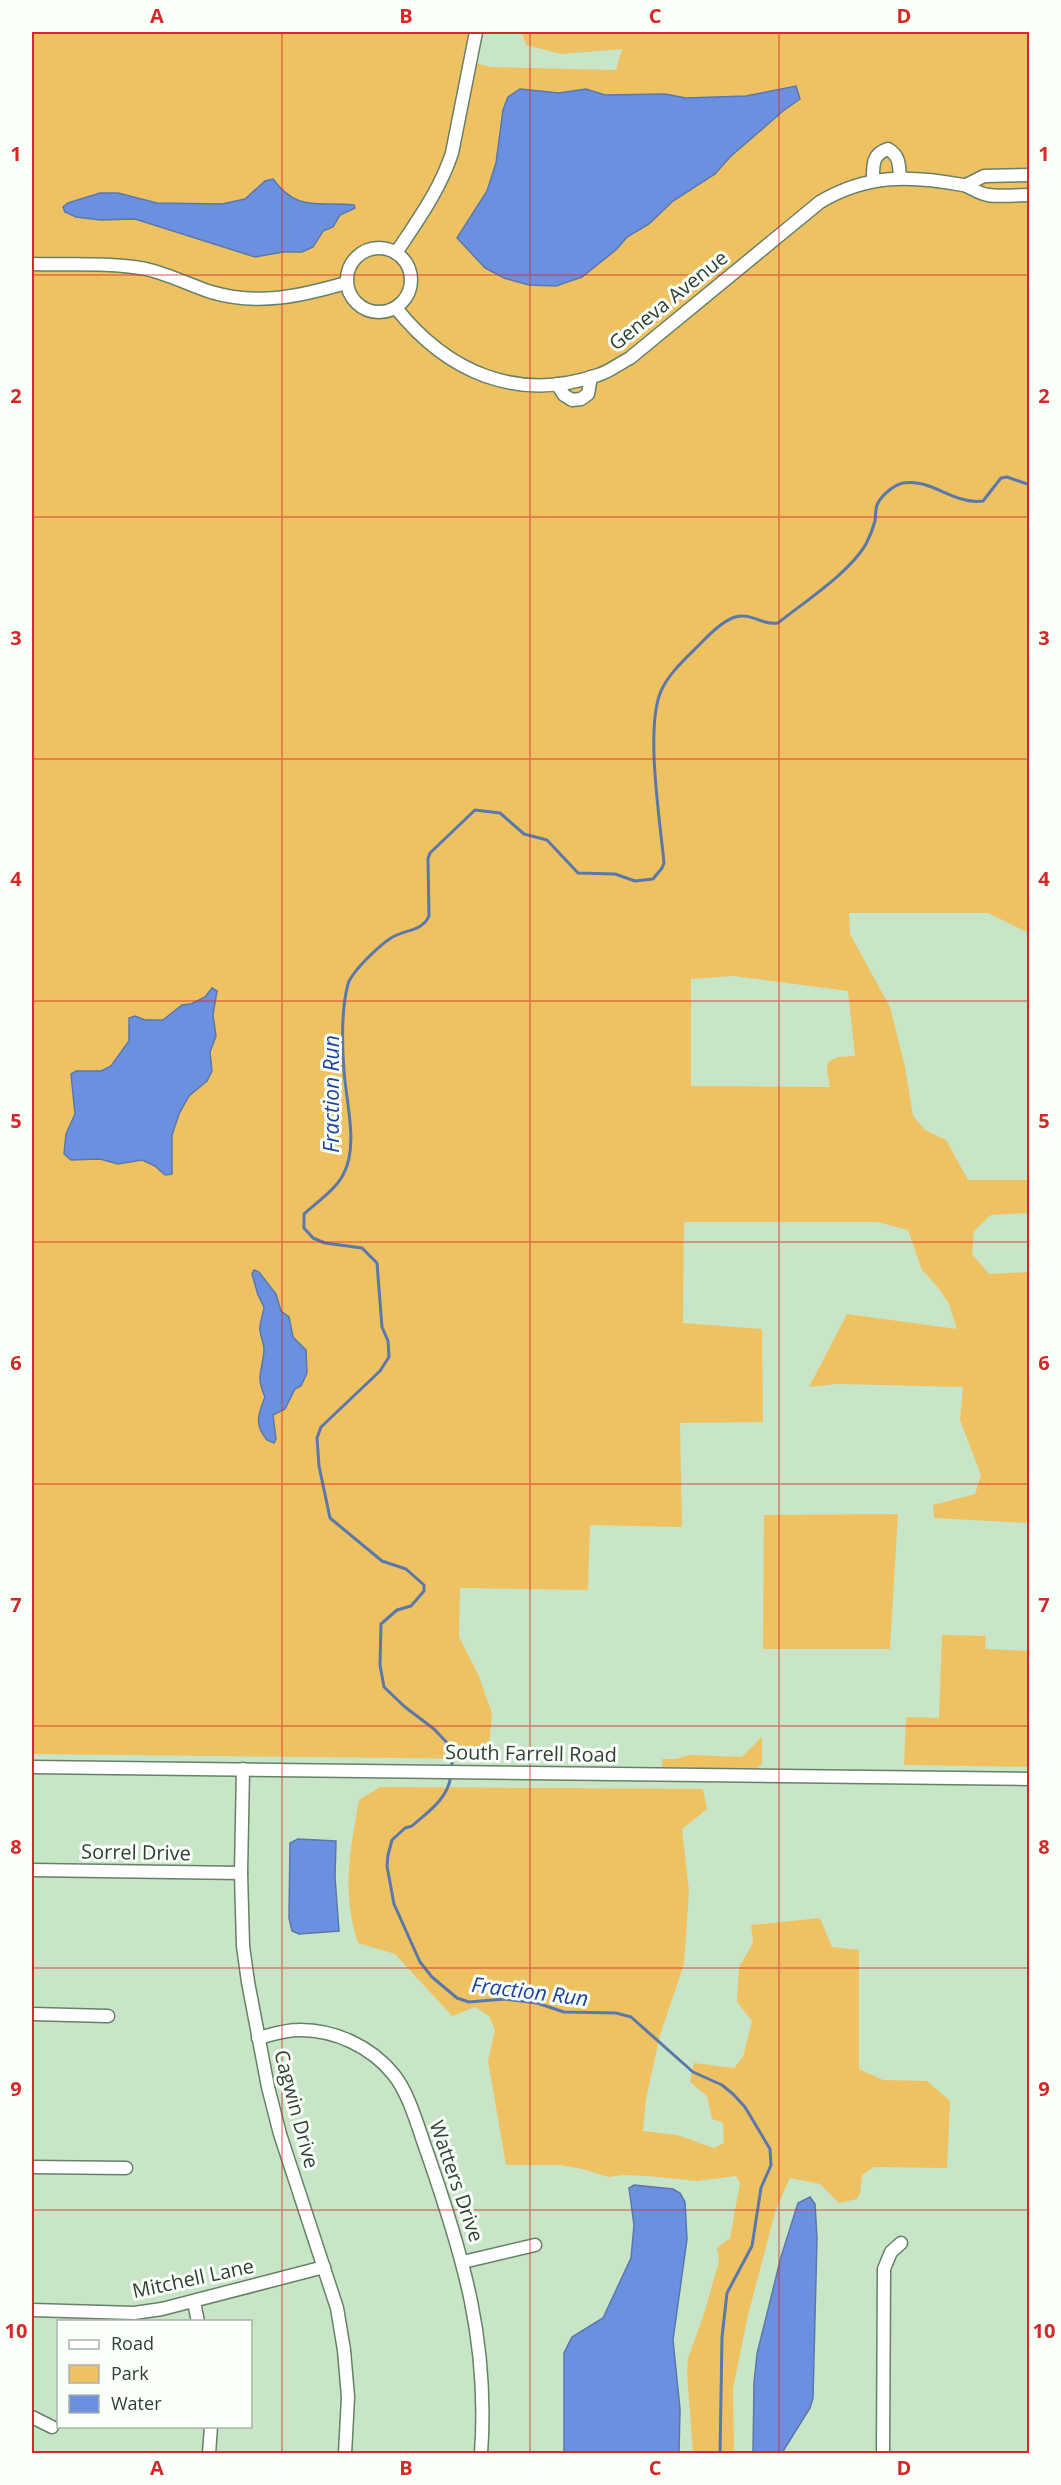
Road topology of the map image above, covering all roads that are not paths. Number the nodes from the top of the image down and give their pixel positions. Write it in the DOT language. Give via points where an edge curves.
graph roads {
  1 [pos="476,32"];
  2 [pos="1029,176"];
  3 [pos="900,178"];
  4 [pos="873,180"];
  5 [pos="966,185"];
  6 [pos="1029,195"];
  7 [pos="396,253"];
  8 [pos="32,264"];
  9 [pos="346,283"];
  10 [pos="396,308"];
  11 [pos="591,377"];
  12 [pos="556,384"];
  13 [pos="32,1767"];
  14 [pos="243,1769"];
  15 [pos="1029,1779"];
  16 [pos="32,1870"];
  17 [pos="241,1873"];
  18 [pos="32,2014"];
  19 [pos="108,2016"];
  20 [pos="258,2038"];
  21 [pos="32,2167"];
  22 [pos="126,2168"];
  23 [pos="902,2243"];
  24 [pos="535,2245"];
  25 [pos="463,2262"];
  26 [pos="324,2267"];
  27 [pos="194,2302"];
  28 [pos="32,2310"];
  29 [pos="198,2320"];
  30 [pos="32,2417"];
  31 [pos="52,2427"];
  32 [pos="211,2428"];
  33 [pos="209,2454"];
  34 [pos="345,2454"];
  35 [pos="481,2454"];
  36 [pos="883,2454"];
  1 -- 7 [label="street" via="446,171 438,190"];
  2 -- 5 [label="street, Geneva Avenue" via="984,176"];
  3 -- 4 [label="street, Geneva Avenue"];
  3 -- 4 [label="street" via="899,160 888,149 873,160"];
  3 -- 5 [label="street, Geneva Avenue"];
  4 -- 11 [label="street, Geneva Avenue" via="842,189 820,202 630,358"];
  5 -- 6 [label="street, Geneva Avenue" via="986,195"];
  7 -- 9 [label="street" via="376,248 358,256 351,263"];
  7 -- 10 [label="street" via="409,269 411,279 404,300"];
  8 -- 9 [label="street" via="149,270 241,299 305,295"];
  9 -- 10 [label="street" via="349,294 364,310 375,313"];
  10 -- 12 [label="street, Geneva Avenue" via="415,332 464,368 491,379 525,385"];
  11 -- 12 [label="street, Geneva Avenue"];
  11 -- 12 [label="street" via="588,394 581,399 572,400"];
  13 -- 14 [label="street, South Farrell Road"];
  14 -- 15 [label="street, South Farrell Road"];
  14 -- 17 [label="street, Cagwin Drive"];
  16 -- 17 [label="street, Sorrel Drive"];
  17 -- 20 [label="street, Cagwin Drive" via="243,1946"];
  18 -- 19 [label="street"];
  20 -- 25 [label="street, Watters Drive" via="298,2030 338,2035 367,2051 395,2075 411,2108"];
  20 -- 26 [label="street, Cagwin Drive" via="280,2134"];
  21 -- 22 [label="street"];
  23 -- 36 [label="street" via="891,2252 884,2269"];
  24 -- 25 [label="street"];
  25 -- 35 [label="street, Watters Drive" via="476,2316 481,2369"];
  26 -- 27 [label="street, Mitchell Lane"];
  26 -- 34 [label="street, Cagwin Drive" via="337,2308 344,2350 348,2397"];
  27 -- 28 [label="street, Mitchell Lane" via="134,2313"];
  27 -- 29 [label="street"];
  30 -- 31 [label="street"];
  32 -- 33 [label="street"];
}
